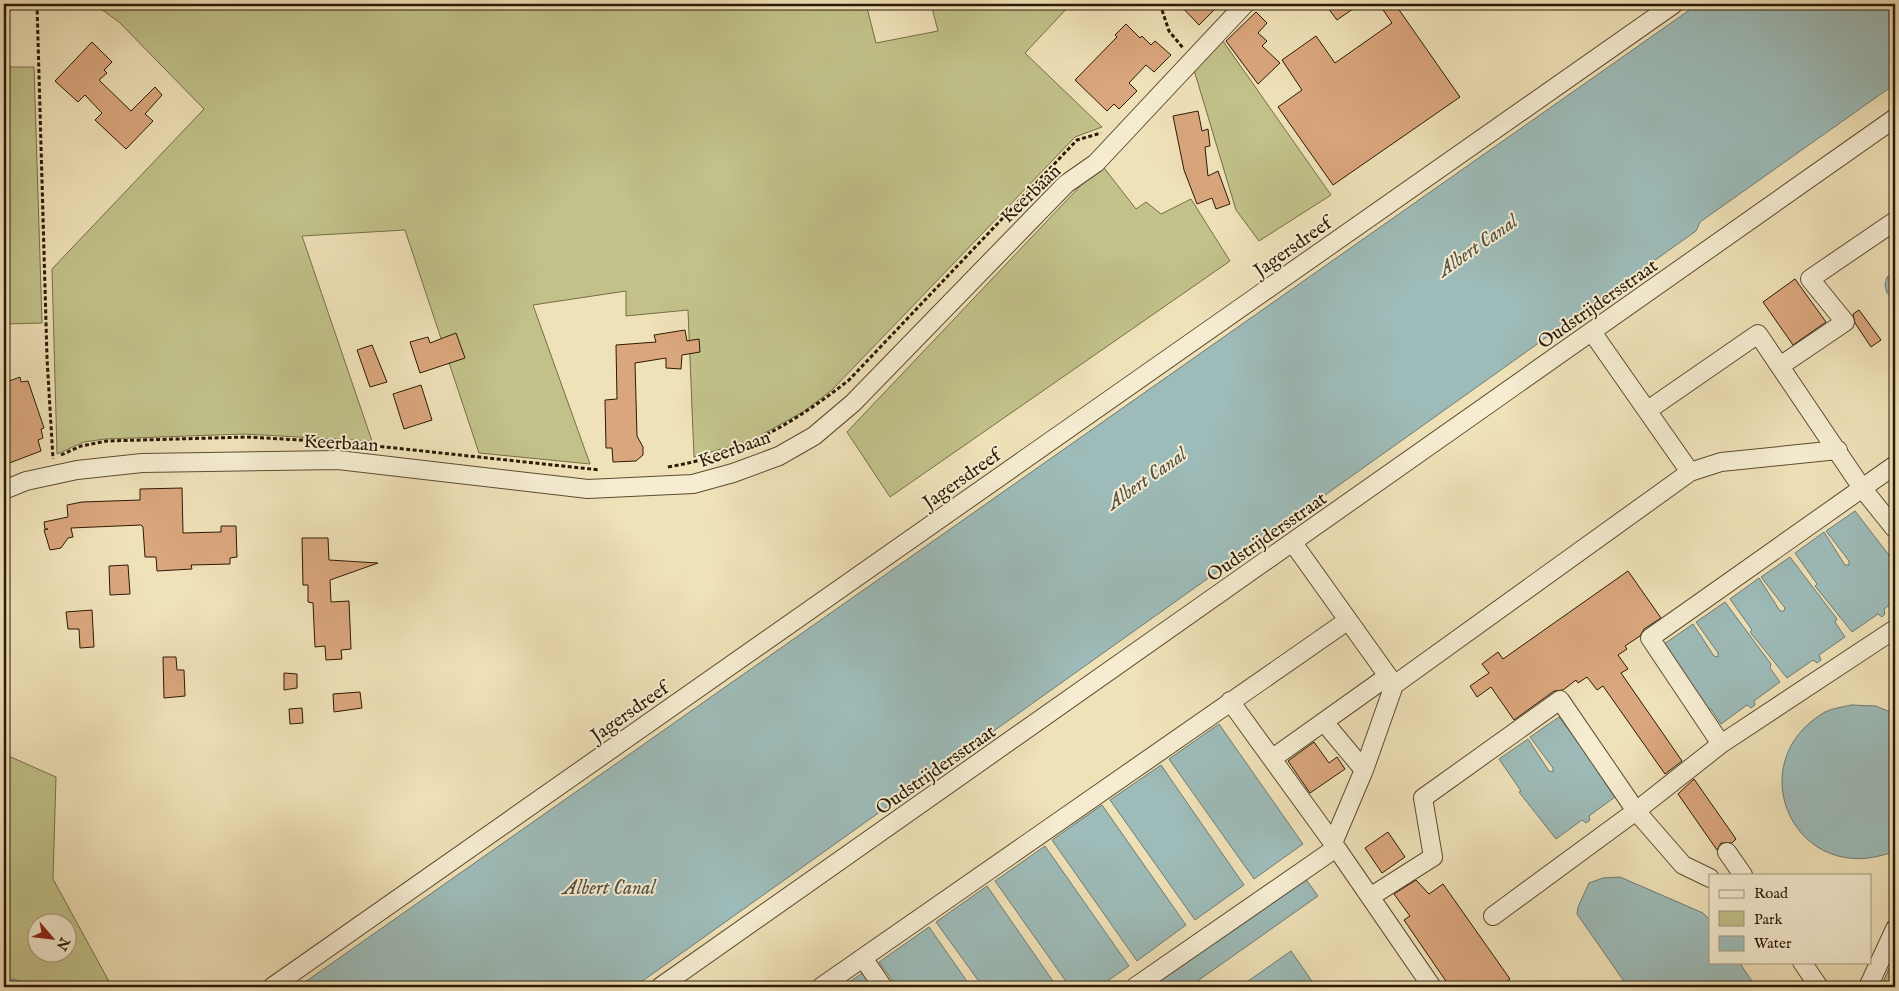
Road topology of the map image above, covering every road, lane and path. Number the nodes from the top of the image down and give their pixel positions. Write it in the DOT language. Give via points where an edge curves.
graph roads {
  1 [pos="36,4"];
  2 [pos="1160,4"];
  3 [pos="1245,4"];
  4 [pos="1674,4"];
  5 [pos="1190,42"];
  6 [pos="1185,54"];
  7 [pos="1895,118"];
  8 [pos="1106,128"];
  9 [pos="1895,221"];
  10 [pos="1592,332"];
  11 [pos="1780,366"];
  12 [pos="1648,410"];
  13 [pos="1838,450"];
  14 [pos="50,465"];
  15 [pos="1895,465"];
  16 [pos="659,468"];
  17 [pos="603,471"];
  18 [pos="1690,472"];
  19 [pos="1862,488"];
  20 [pos="4,490"];
  21 [pos="1895,529"];
  22 [pos="1293,543"];
  23 [pos="1347,621"];
  24 [pos="1895,629"];
  25 [pos="1391,681"];
  26 [pos="1230,701"];
  27 [pos="1324,722"];
  28 [pos="1721,744"];
  29 [pos="1273,758"];
  30 [pos="1364,770"];
  31 [pos="1636,811"];
  32 [pos="1334,845"];
  33 [pos="1727,852"];
  34 [pos="1742,874"];
  35 [pos="1709,878"];
  36 [pos="1370,897"];
  37 [pos="1493,916"];
  38 [pos="1895,930"];
  39 [pos="863,958"];
  40 [pos="1803,964"];
  41 [pos="272,987"];
  42 [pos="660,987"];
  43 [pos="821,987"];
  44 [pos="883,987"];
  45 [pos="1135,987"];
  46 [pos="1432,987"];
  47 [pos="1819,987"];
  48 [pos="1868,987"];
  1 -- 14 [label="path"];
  2 -- 6 [label="path" via="1169,31"];
  3 -- 6 [label="street, Keerbaan"];
  4 -- 41 [label="street, Jagersdreef"];
  5 -- 6 [label="path"];
  6 -- 14 [label="street, Keerbaan" via="1096,163 1066,184 853,403 814,436 779,456 732,474 693,484 588,489 338,460"];
  7 -- 10 [label="street, Oudstrijdersstraat"];
  8 -- 16 [label="path" via="1078,140 848,380 812,409 766,437 737,450"];
  9 -- 11 [label="street" via="1810,279 1845,322"];
  10 -- 12 [label="street"];
  10 -- 22 [label="street, Oudstrijdersstraat"];
  11 -- 12 [label="street" via="1758,334"];
  11 -- 13 [label="street"];
  12 -- 18 [label="street"];
  13 -- 18 [label="street" via="1721,462"];
  13 -- 19 [label="street"];
  14 -- 17 [label="path" via="92,442 247,437 374,445"];
  14 -- 20 [label="street, Keerbaan" via="26,481"];
  15 -- 19 [label="street"];
  18 -- 25 [label="street"];
  19 -- 21 [label="street"];
  19 -- 28 [label="street" via="1650,638"];
  22 -- 23 [label="street"];
  22 -- 42 [label="street, Oudstrijdersstraat"];
  23 -- 25 [label="street"];
  23 -- 26 [label="street"];
  24 -- 28 [label="street"];
  25 -- 27 [label="street"];
  25 -- 30 [label="street"];
  26 -- 29 [label="street"];
  26 -- 39 [label="street"];
  27 -- 29 [label="street"];
  27 -- 30 [label="street"];
  28 -- 31 [label="street"];
  29 -- 32 [label="street"];
  30 -- 32 [label="street"];
  31 -- 35 [label="street" via="1684,865"];
  31 -- 36 [label="street" via="1560,700 1423,798 1433,857"];
  31 -- 37 [label="street"];
  32 -- 36 [label="street"];
  32 -- 45 [label="street"];
  33 -- 34 [label="street"];
  36 -- 46 [label="street"];
  38 -- 48 [label="street"];
  39 -- 43 [label="street"];
  39 -- 44 [label="street"];
  40 -- 47 [label="street"];
}
